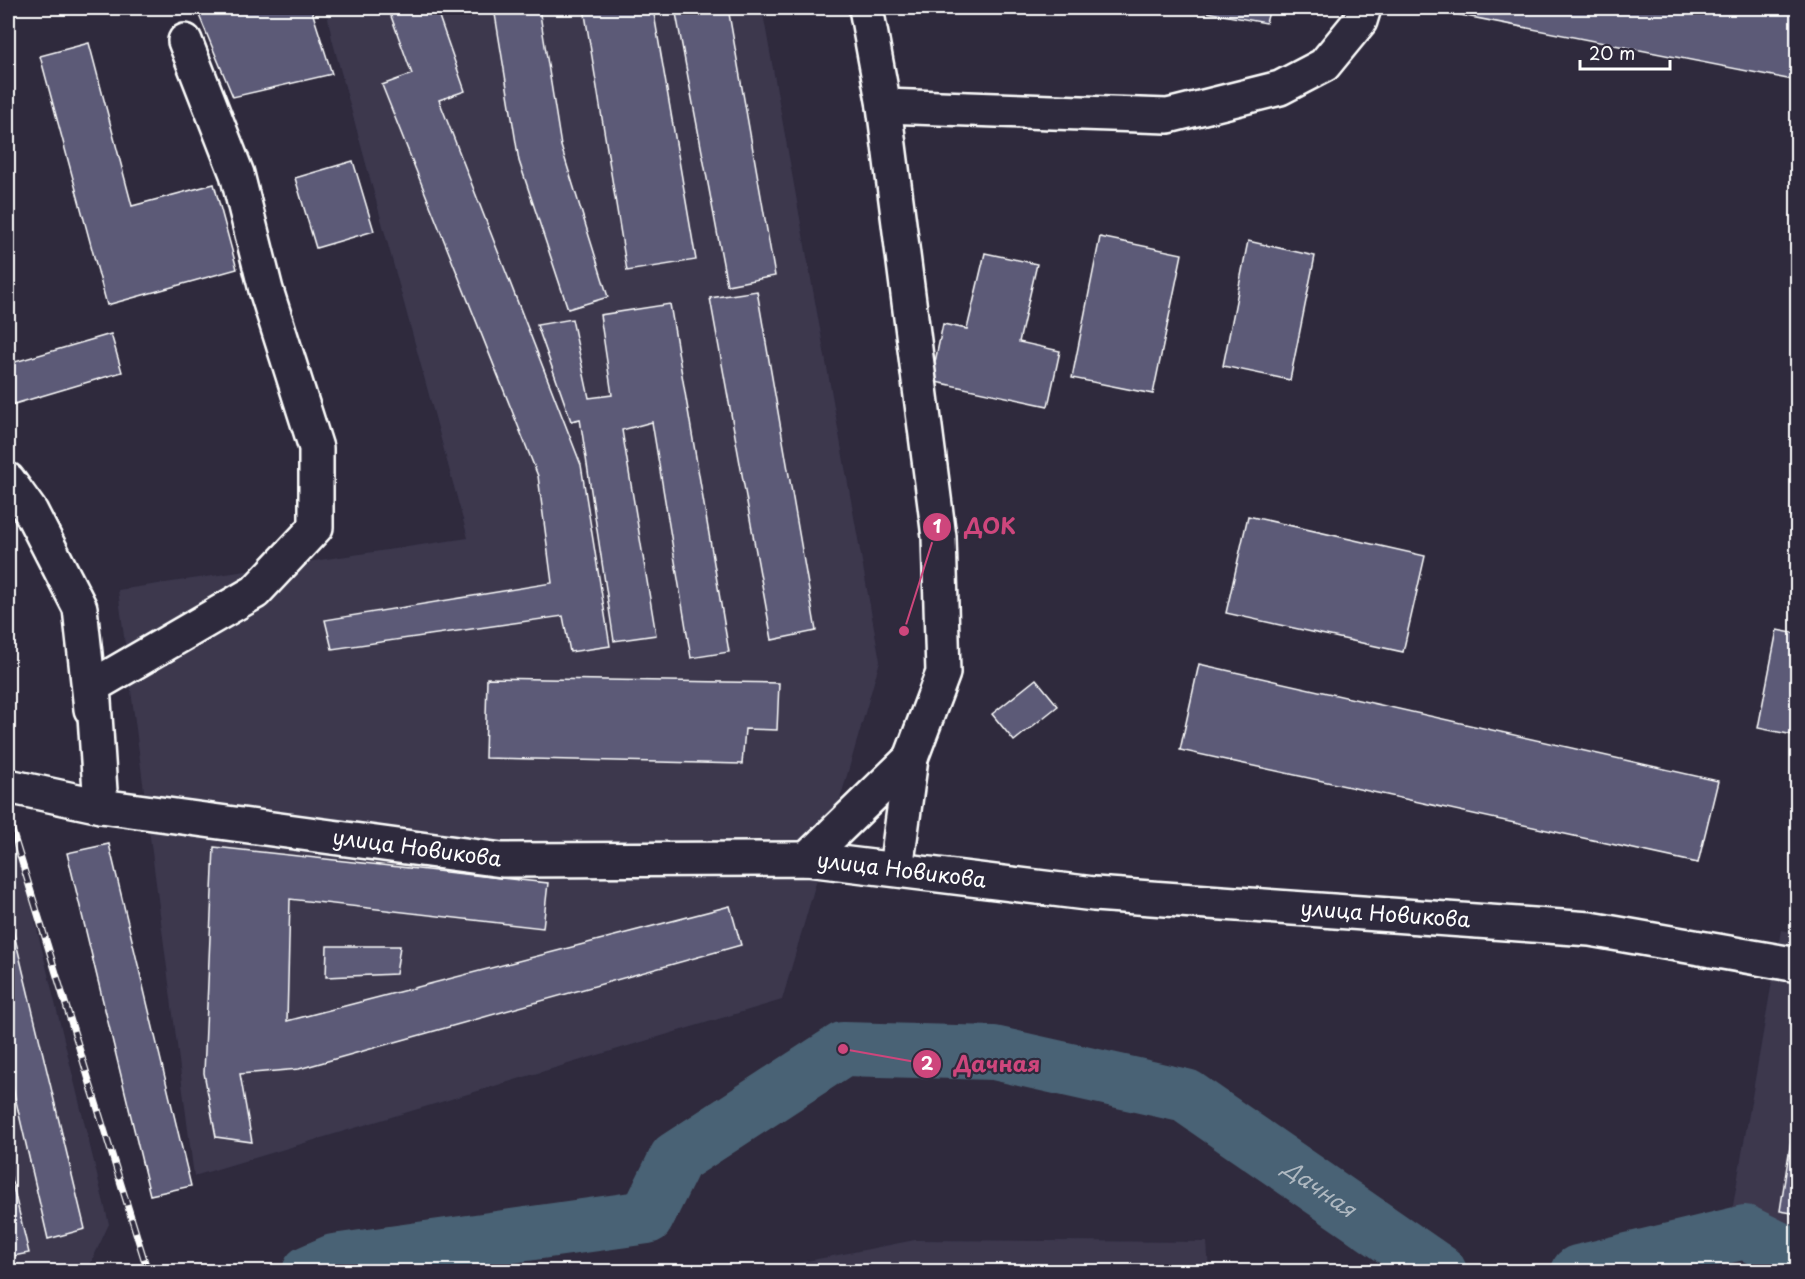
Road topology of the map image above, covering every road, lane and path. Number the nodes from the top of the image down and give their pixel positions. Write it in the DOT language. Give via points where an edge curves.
graph roads {
  1 [pos="866,8"];
  2 [pos="1364,8"];
  3 [pos="185,41"];
  4 [pos="884,106"];
  5 [pos="8,480"];
  6 [pos="911,758"];
  7 [pos="8,786"];
  8 [pos="101,806"];
  9 [pos="807,859"];
  10 [pos="896,869"];
  11 [pos="1797,965"];
  1 -- 4 [label="street"];
  2 -- 4 [label="street" via="1360,21 1324,65 1280,88 1168,116"];
  3 -- 8 [label="street" via="237,174 266,290 316,448 316,527 255,592 93,686"];
  4 -- 6 [label="street" via="939,537 943,673"];
  5 -- 8 [label="street" via="31,512 80,608"];
  6 -- 9 [label="street"];
  6 -- 10 [label="street"];
  7 -- 8 [label="street, улица Новикова"];
  8 -- 9 [label="street, улица Новикова" via="502,860"];
  9 -- 10 [label="street, улица Новикова"];
  10 -- 11 [label="street, улица Новикова" via="1094,894 1590,928"];
}
